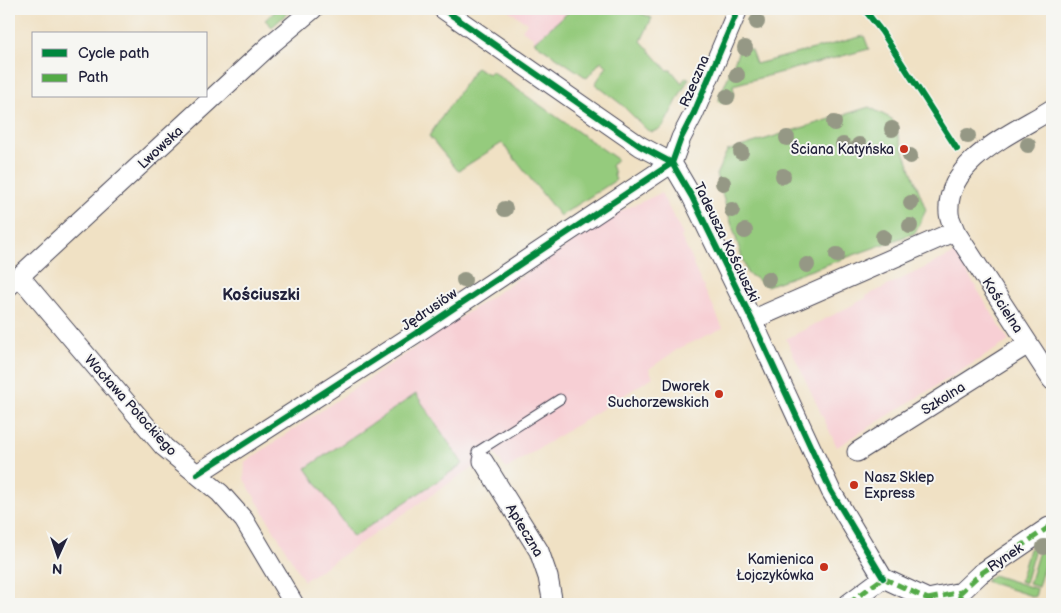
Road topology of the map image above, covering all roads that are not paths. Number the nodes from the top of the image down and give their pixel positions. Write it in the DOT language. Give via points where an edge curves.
graph roads {
  1 [pos="313,9"];
  2 [pos="443,9"];
  3 [pos="738,9"];
  4 [pos="1052,109"];
  5 [pos="672,163"];
  6 [pos="955,230"];
  7 [pos="14,282"];
  8 [pos="752,320"];
  9 [pos="1028,344"];
  10 [pos="1052,380"];
  11 [pos="560,399"];
  12 [pos="857,452"];
  13 [pos="483,461"];
  14 [pos="197,474"];
  15 [pos="1052,528"];
  16 [pos="883,578"];
  17 [pos="960,598"];
  18 [pos="931,602"];
  19 [pos="294,604"];
  20 [pos="553,604"];
  21 [pos="848,604"];
  1 -- 7 [label="street, Lwowska"];
  2 -- 5 [label="street" via="640,146"];
  3 -- 5 [label="street, Rzeczna"];
  4 -- 6 [label="street, Kościelna" via="979,154 966,166 950,200 949,214"];
  5 -- 8 [label="street, Tadeusza Kościuszki"];
  5 -- 14 [label="street, Jędrusiów"];
  6 -- 8 [label="street"];
  6 -- 9 [label="street, Kościelna"];
  7 -- 14 [label="street, Wacława Potockiego" via="164,447"];
  8 -- 16 [label="street, Tadeusza Kościuszki" via="831,491"];
  9 -- 10 [label="street, Kościelna"];
  9 -- 12 [label="street, Szkolna"];
  11 -- 13 [label="lane" via="477,452"];
  13 -- 20 [label="street, Apteczna" via="539,551"];
  14 -- 19 [label="street, Wacława Potockiego" via="220,493 244,520"];
  15 -- 17 [label="street, Rynek" via="980,574"];
  16 -- 18 [label="street"];
  16 -- 21 [label="street"];
  17 -- 18 [label="street, Rynek"];
}
